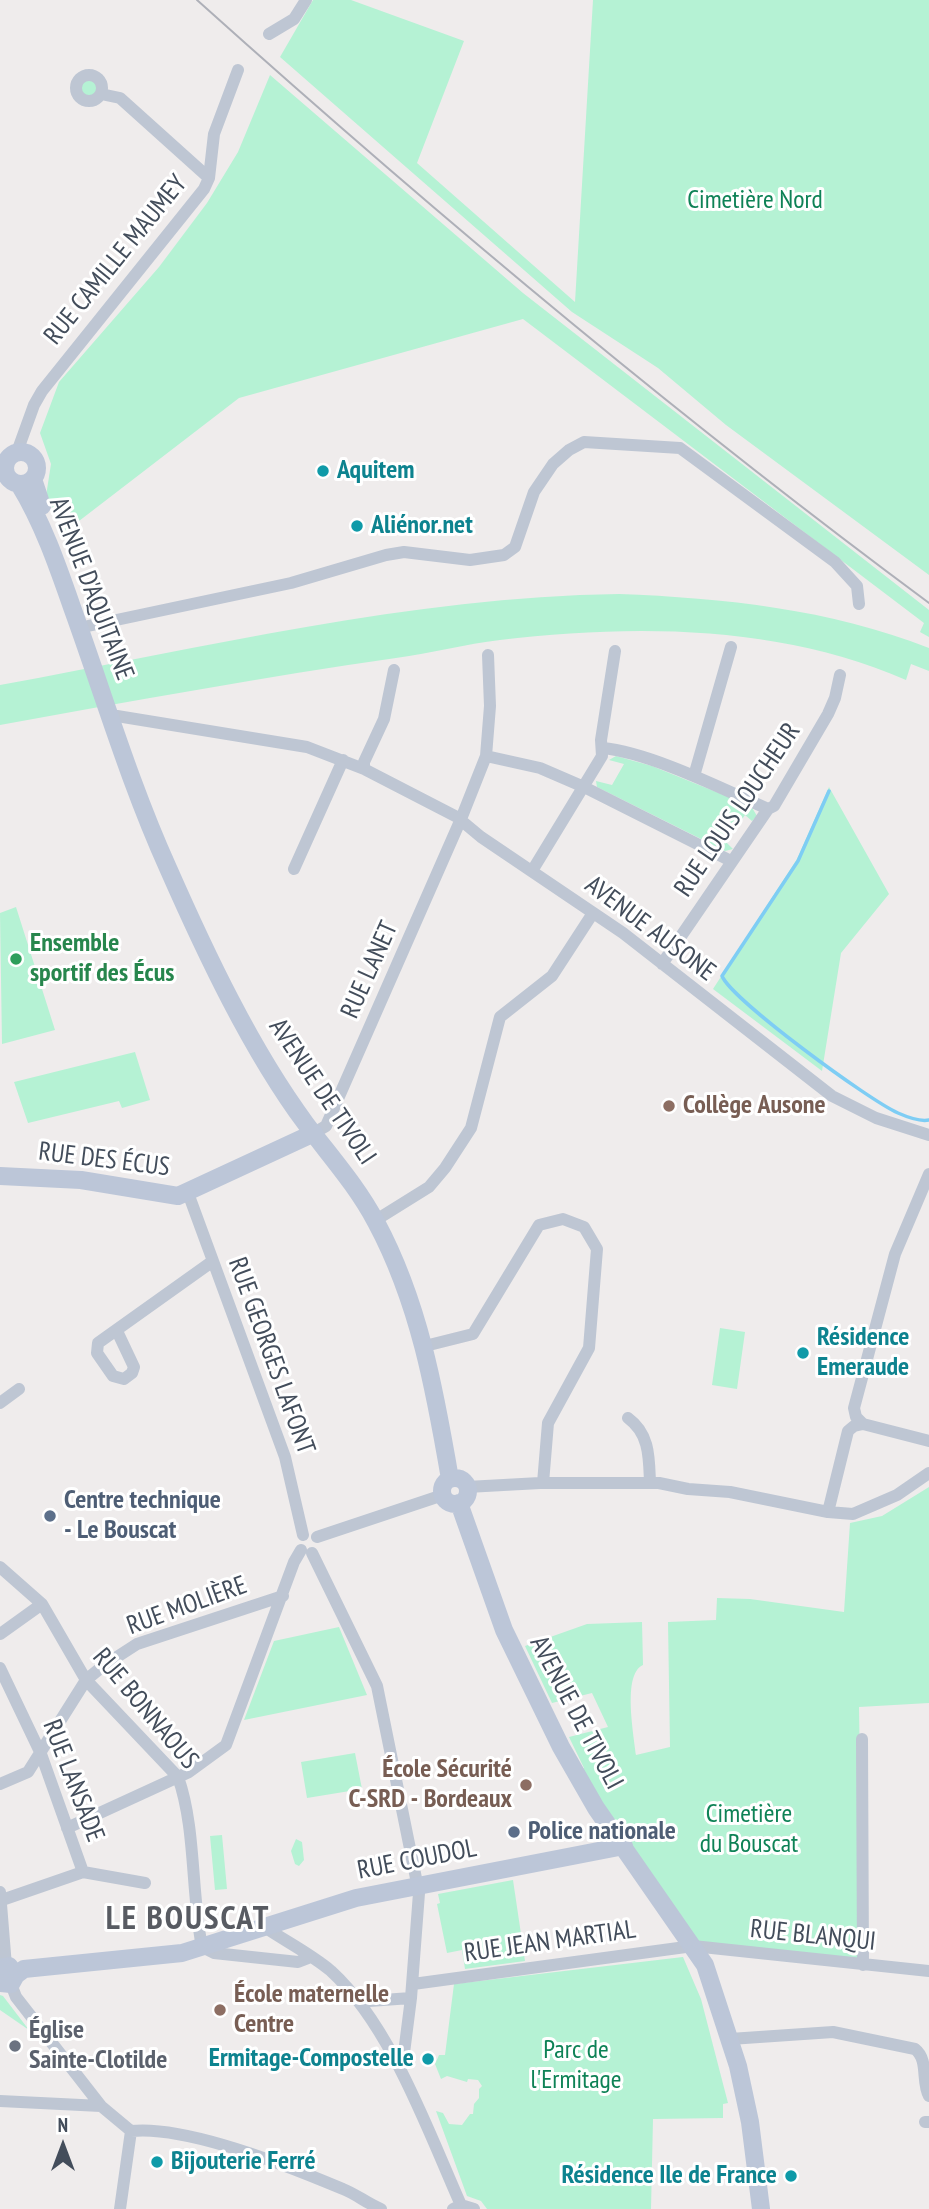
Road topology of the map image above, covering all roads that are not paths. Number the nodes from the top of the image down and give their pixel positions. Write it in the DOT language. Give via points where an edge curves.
graph roads {
  1 [pos="306,0"];
  2 [pos="269,34"];
  3 [pos="238,70"];
  4 [pos="101,93"];
  5 [pos="209,178"];
  6 [pos="10,459"];
  7 [pos="26,481"];
  8 [pos="859,604"];
  9 [pos="83,624"];
  10 [pos="731,647"];
  11 [pos="615,651"];
  12 [pos="488,654"];
  13 [pos="103,668"];
  14 [pos="394,670"];
  15 [pos="840,675"];
  16 [pos="114,715"];
  17 [pos="601,748"];
  18 [pos="486,756"];
  19 [pos="343,760"];
  20 [pos="364,769"];
  21 [pos="694,776"];
  22 [pos="584,787"];
  23 [pos="768,808"];
  24 [pos="461,819"];
  25 [pos="731,862"];
  26 [pos="294,869"];
  27 [pos="532,871"];
  28 [pos="593,913"];
  29 [pos="662,964"];
  30 [pos="314,1133"];
  31 [pos="929,1135"];
  32 [pos="929,1174"];
  33 [pos="0,1176"];
  34 [pos="188,1193"];
  35 [pos="376,1220"];
  36 [pos="213,1261"];
  37 [pos="117,1331"];
  38 [pos="425,1346"];
  39 [pos="19,1389"];
  40 [pos="0,1403"];
  41 [pos="628,1418"];
  42 [pos="863,1424"];
  43 [pos="929,1441"];
  44 [pos="929,1473"];
  45 [pos="543,1483"];
  46 [pos="650,1483"];
  47 [pos="455,1491"];
  48 [pos="828,1513"];
  49 [pos="303,1535"];
  50 [pos="317,1537"];
  51 [pos="307,1552"];
  52 [pos="0,1567"];
  53 [pos="283,1596"];
  54 [pos="42,1604"];
  55 [pos="0,1634"];
  56 [pos="0,1668"];
  57 [pos="86,1680"];
  58 [pos="862,1739"];
  59 [pos="41,1754"];
  60 [pos="178,1777"];
  61 [pos="0,1784"];
  62 [pos="67,1828"];
  63 [pos="624,1846"];
  64 [pos="83,1872"];
  65 [pos="145,1883"];
  66 [pos="417,1887"];
  67 [pos="1,1896"];
  68 [pos="263,1926"];
  69 [pos="693,1946"];
  70 [pos="202,1947"];
  71 [pos="311,1957"];
  72 [pos="863,1965"];
  73 [pos="929,1972"];
  74 [pos="6,1975"];
  75 [pos="413,1984"];
  76 [pos="411,1998"];
  77 [pos="362,2005"];
  78 [pos="730,2039"];
  79 [pos="397,2064"];
  80 [pos="929,2096"];
  81 [pos="0,2101"];
  82 [pos="101,2106"];
  83 [pos="131,2132"];
  84 [pos="373,2208"];
  85 [pos="463,2208"];
  86 [pos="120,2209"];
  87 [pos="761,2209"];
  1 -- 2 [label="street" via="294,19"];
  3 -- 5 [label="street, RUE CAMILLE MAUMEY" via="214,134"];
  4 -- 5 [label="street" via="120,98"];
  5 -- 6 [label="street, RUE CAMILLE MAUMEY" via="167,239 41,391"];
  6 -- 7 [label="street" via="10,480"];
  6 -- 7 [label="street" via="37,465"];
  7 -- 9 [label="street, AVENUE D'AQUITAINE"];
  8 -- 9 [label="street" via="857,586 835,562 680,448 584,442 553,464 534,492 514,547 504,555 470,560 404,552 291,583"];
  9 -- 13 [label="street, AVENUE D'AQUITAINE"];
  9 -- 16 [label="street, AVENUE D'AQUITAINE"];
  10 -- 21 [label="street"];
  11 -- 17 [label="street"];
  12 -- 18 [label="street, RUE LANET"];
  13 -- 16 [label="street, AVENUE DE TIVOLI"];
  14 -- 20 [label="street" via="384,719"];
  15 -- 23 [label="street, RUE LOUIS LOUCHEUR" via="828,714 774,806"];
  16 -- 19 [label="street, AVENUE AUSONE" via="307,747"];
  16 -- 30 [label="street, AVENUE DE TIVOLI" via="120,744 166,864 225,988"];
  17 -- 21 [label="street"];
  17 -- 22 [label="street" via="602,756"];
  18 -- 22 [label="street" via="540,768"];
  18 -- 24 [label="street, RUE LANET"];
  19 -- 20 [label="street, AVENUE AUSONE"];
  19 -- 26 [label="street"];
  20 -- 24 [label="street, AVENUE AUSONE"];
  21 -- 23 [label="street"];
  22 -- 25 [label="street"];
  22 -- 27 [label="street"];
  23 -- 25 [label="street, RUE LOUIS LOUCHEUR"];
  24 -- 27 [label="street, AVENUE AUSONE"];
  24 -- 30 [label="street, RUE LANET" via="326,1126"];
  25 -- 29 [label="street, RUE LOUIS LOUCHEUR"];
  27 -- 28 [label="street, AVENUE AUSONE"];
  28 -- 29 [label="street, AVENUE AUSONE"];
  28 -- 35 [label="street" via="552,976 500,1017 471,1128 445,1168 429,1187"];
  29 -- 31 [label="street, AVENUE AUSONE" via="832,1096 876,1118"];
  30 -- 34 [label="street, RUE DES ÉCUS"];
  30 -- 35 [label="street, AVENUE DE TIVOLI"];
  32 -- 42 [label="street" via="895,1254 883,1297 855,1408"];
  33 -- 34 [label="street, RUE DES ÉCUS" via="82,1180 170,1196"];
  34 -- 36 [label="street, RUE GEORGES LAFONT"];
  35 -- 38 [label="street, AVENUE DE TIVOLI"];
  36 -- 37 [label="street"];
  36 -- 49 [label="street, RUE GEORGES LAFONT" via="285,1457"];
  38 -- 45 [label="street" via="473,1334 539,1225 563,1219 584,1227 597,1249 589,1348 548,1423"];
  38 -- 47 [label="street, AVENUE DE TIVOLI"];
  39 -- 40 [label="street"];
  41 -- 46 [label="street" via="639,1425 645,1438"];
  42 -- 43 [label="street"];
  42 -- 48 [label="street" via="849,1431"];
  44 -- 48 [label="street" via="863,1512"];
  45 -- 46 [label="street"];
  45 -- 47 [label="street"];
  46 -- 48 [label="street" via="730,1492"];
  47 -- 50 [label="street"];
  47 -- 63 [label="street, AVENUE DE TIVOLI" via="524,1674 572,1767"];
  49 -- 50 [label="street"];
  49 -- 51 [label="street" via="299,1541"];
  50 -- 51 [label="street" via="319,1546"];
  51 -- 53 [label="street"];
  51 -- 66 [label="street" via="377,1686"];
  52 -- 54 [label="street, RUE BONNAOUS"];
  53 -- 57 [label="street, RUE MOLIÈRE" via="137,1644"];
  53 -- 60 [label="street" via="226,1745"];
  54 -- 55 [label="street"];
  54 -- 57 [label="street, RUE BONNAOUS"];
  56 -- 59 [label="street, RUE LANSADE"];
  57 -- 59 [label="street, RUE MOLIÈRE"];
  57 -- 60 [label="street, RUE BONNAOUS"];
  58 -- 72 [label="street"];
  59 -- 61 [label="street, RUE MOLIÈRE" via="29,1772"];
  59 -- 62 [label="street, RUE LANSADE"];
  60 -- 62 [label="street"];
  60 -- 70 [label="street, RUE BONNAOUS" via="186,1797 194,1906"];
  62 -- 64 [label="street, RUE LANSADE"];
  63 -- 66 [label="street, RUE COUDOL"];
  63 -- 69 [label="street, AVENUE DE TIVOLI"];
  64 -- 65 [label="street"];
  64 -- 67 [label="street, RUE LANSADE"];
  66 -- 68 [label="street, RUE COUDOL" via="356,1898"];
  66 -- 75 [label="street"];
  67 -- 74 [label="street"];
  68 -- 70 [label="street, RUE COUDOL"];
  68 -- 71 [label="street"];
  69 -- 72 [label="street, RUE BLANQUI"];
  69 -- 75 [label="street, RUE JEAN MARTIAL"];
  69 -- 78 [label="street, AVENUE DE TIVOLI" via="713,1986"];
  70 -- 71 [label="street" via="214,1953 298,1962"];
  70 -- 74 [label="street"];
  71 -- 77 [label="street" via="330,1970"];
  72 -- 73 [label="street, RUE BLANQUI"];
  74 -- 82 [label="street" via="16,1997"];
  75 -- 76 [label="street"];
  76 -- 77 [label="street"];
  76 -- 79 [label="street" via="404,2053"];
  77 -- 79 [label="street"];
  78 -- 80 [label="street" via="834,2032 906,2047 923,2059"];
  78 -- 87 [label="street, AVENUE DE TIVOLI" via="750,2122"];
  79 -- 85 [label="street"];
  81 -- 82 [label="street"];
  82 -- 83 [label="street"];
  83 -- 84 [label="street" via="150,2130 234,2150 344,2189"];
  83 -- 86 [label="street"];
}
